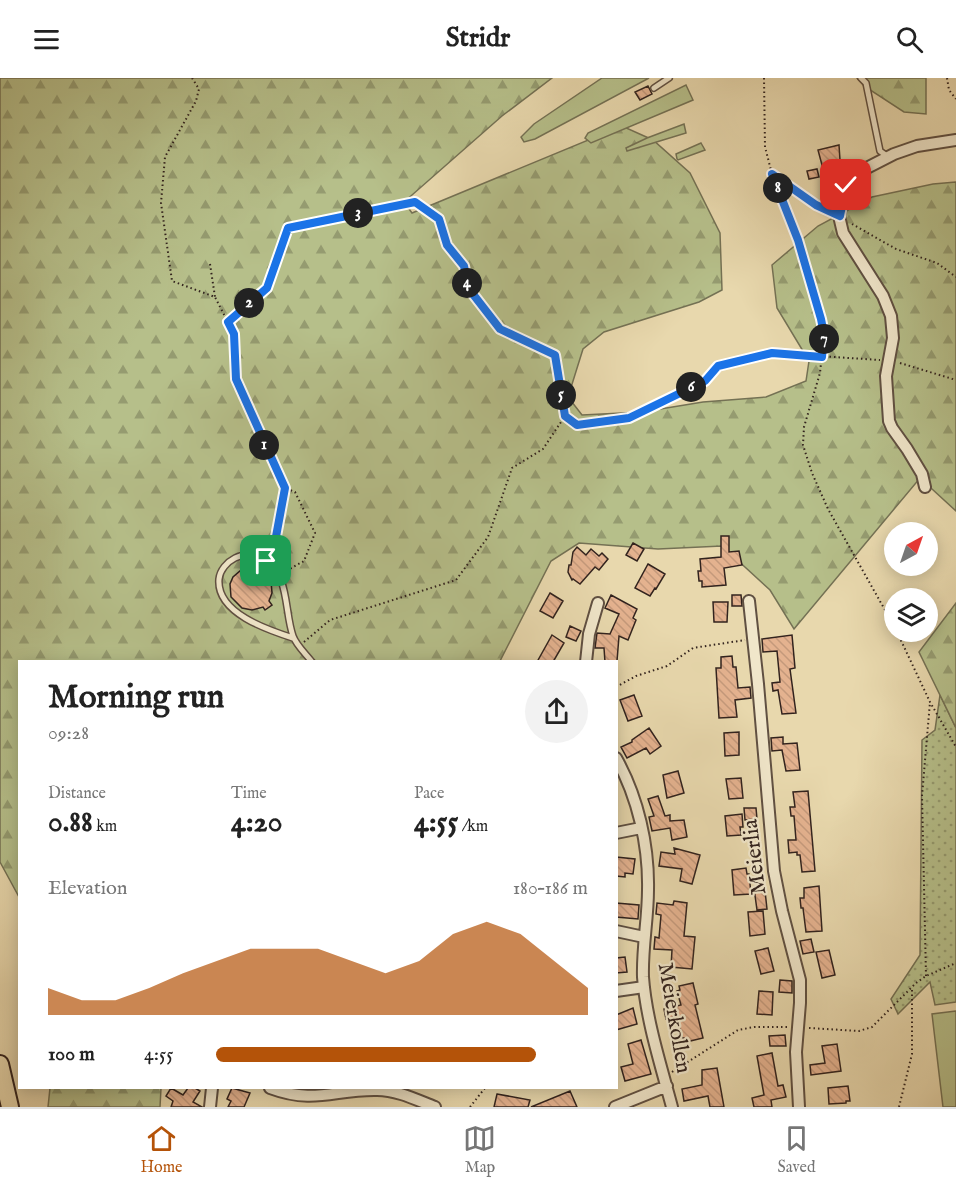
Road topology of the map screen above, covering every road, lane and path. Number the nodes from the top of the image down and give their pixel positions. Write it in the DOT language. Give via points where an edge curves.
graph roads {
  1 [pos="192,78"];
  2 [pos="669,78"];
  3 [pos="764,78"];
  4 [pos="861,78"];
  5 [pos="947,78"];
  6 [pos="866,81"];
  7 [pos="654,88"];
  8 [pos="956,99"];
  9 [pos="956,140"];
  10 [pos="888,157"];
  11 [pos="772,174"];
  12 [pos="840,216"];
  13 [pos="210,264"];
  14 [pos="956,277"];
  15 [pos="215,297"];
  16 [pos="228,322"];
  17 [pos="822,357"];
  18 [pos="888,360"];
  19 [pos="956,380"];
  20 [pos="565,416"];
  21 [pos="925,487"];
  22 [pos="285,488"];
  23 [pos="280,577"];
  24 [pos="749,601"];
  25 [pos="598,603"];
  26 [pos="884,608"];
  27 [pos="293,638"];
  28 [pos="753,639"];
  29 [pos="902,642"];
  30 [pos="299,646"];
  31 [pos="310,660"];
  32 [pos="586,660"];
  33 [pos="618,686"];
  34 [pos="930,702"];
  35 [pos="956,747"];
  36 [pos="618,762"];
  37 [pos="641,828"];
  38 [pos="618,833"];
  39 [pos="618,932"];
  40 [pos="644,938"];
  41 [pos="956,963"];
  42 [pos="926,976"];
  43 [pos="644,987"];
  44 [pos="912,987"];
  45 [pos="618,991"];
  46 [pos="797,1027"];
  47 [pos="0,1066"];
  48 [pos="665,1082"];
  49 [pos="212,1089"];
  50 [pos="273,1089"];
  51 [pos="483,1089"];
  52 [pos="10,1107"];
  53 [pos="210,1107"];
  54 [pos="435,1107"];
  55 [pos="470,1107"];
  56 [pos="615,1107"];
  57 [pos="672,1107"];
  58 [pos="799,1107"];
  59 [pos="899,1107"];
  1 -- 15 [label="path" via="200,88 165,157 161,203 172,281"];
  2 -- 7 [label="lane"];
  3 -- 11 [label="path" via="765,147"];
  4 -- 6 [label="lane"];
  5 -- 8 [label="path"];
  6 -- 10 [label="lane" via="880,152"];
  9 -- 10 [label="street" via="917,146"];
  10 -- 12 [label="street" via="853,176 846,185"];
  11 -- 12 [label="path" via="816,205"];
  11 -- 17 [label="path" via="798,240 821,319"];
  12 -- 14 [label="path" via="896,249 937,263"];
  12 -- 18 [label="street" via="843,233 883,296 891,316 893,338"];
  13 -- 15 [label="path"];
  15 -- 16 [label="path"];
  16 -- 20 [label="path" via="267,288 288,228 415,202 439,219 447,245 464,266 469,289 500,329 555,355"];
  16 -- 22 [label="path" via="234,334 236,379"];
  17 -- 18 [label="path"];
  17 -- 20 [label="path" via="772,353 718,366 705,381 629,418 577,425"];
  17 -- 26 [label="path" via="803,445 828,509"];
  18 -- 19 [label="path"];
  18 -- 21 [label="street" via="886,391 892,428 922,474"];
  20 -- 30 [label="path" via="543,448 512,468 488,537 456,580 330,620"];
  22 -- 23 [label="path" via="275,542"];
  22 -- 23 [label="path" via="295,492 315,533 304,561"];
  23 -- 27 [label="lane"];
  23 -- 27 [label="lane" via="266,561 250,555 231,560 224,566 219,581 224,599 243,617"];
  24 -- 28 [label="street, Meierlia"];
  25 -- 32 [label="street"];
  27 -- 30 [label="lane"];
  28 -- 33 [label="path" via="693,648 668,666"];
  28 -- 46 [label="street, Meierlia" via="774,871 800,980"];
  29 -- 34 [label="path"];
  30 -- 31 [label="lane"];
  34 -- 35 [label="path"];
  34 -- 42 [label="path" via="922,796"];
  36 -- 37 [label="street, Meierkollen" via="629,784"];
  37 -- 38 [label="street"];
  37 -- 40 [label="street, Meierkollen" via="648,869"];
  39 -- 40 [label="street"];
  40 -- 43 [label="street, Meierkollen"];
  41 -- 42 [label="path"];
  42 -- 44 [label="path"];
  43 -- 45 [label="street"];
  43 -- 48 [label="street, Meierkollen"];
  44 -- 46 [label="path" via="878,1023 866,1030"];
  44 -- 59 [label="path" via="912,1054"];
  46 -- 48 [label="path" via="738,1030"];
  46 -- 58 [label="street, Meierlia"];
  47 -- 52 [label="main road"];
  48 -- 56 [label="street"];
  48 -- 57 [label="street, Meierkollen"];
  49 -- 53 [label="street"];
  50 -- 54 [label="street" via="307,1097 383,1090"];
  51 -- 55 [label="path"];
}
